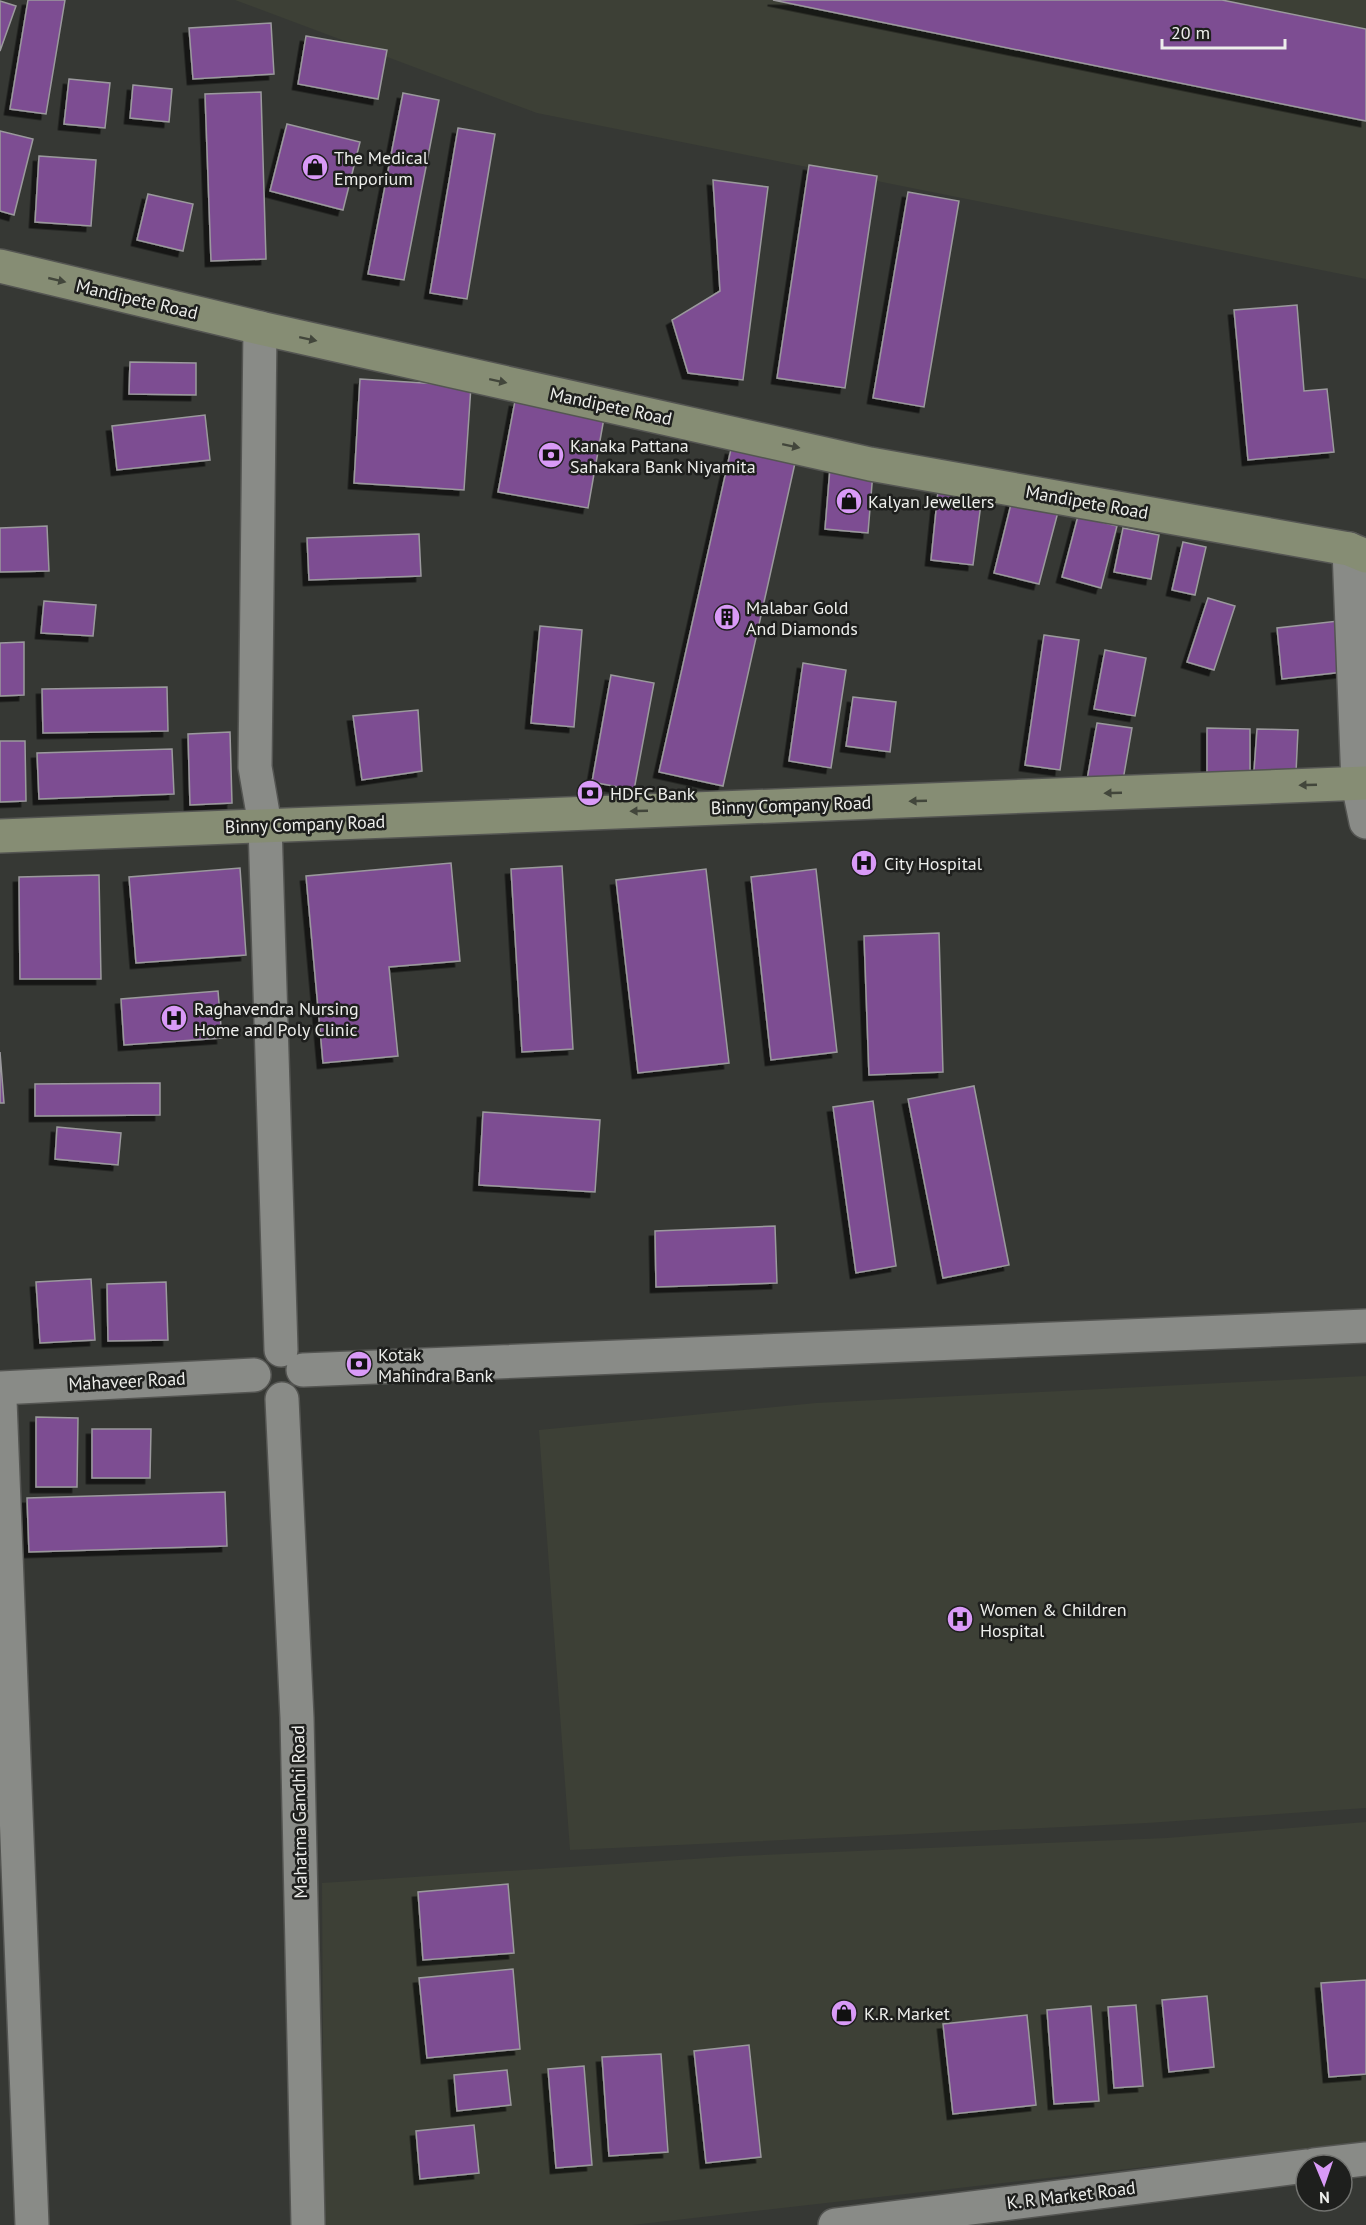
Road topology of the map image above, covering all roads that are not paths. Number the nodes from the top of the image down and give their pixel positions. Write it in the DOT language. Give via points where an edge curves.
graph roads {
  1 [pos="0,266"];
  2 [pos="260,328"];
  3 [pos="1357,553"];
  4 [pos="1362,783"];
  5 [pos="1366,822"];
  6 [pos="265,825"];
  7 [pos="0,836"];
  8 [pos="1366,1326"];
  9 [pos="254,1375"];
  10 [pos="0,1388"];
  11 [pos="282,1399"];
  12 [pos="0,1400"];
  13 [pos="1294,2168"];
  14 [pos="32,2225"];
  15 [pos="308,2225"];
  16 [pos="835,2225"];
  1 -- 2 [label="main road, Mandipete Road, one-way"];
  2 -- 3 [label="main road, Mandipete Road, one-way" via="870,464"];
  2 -- 6 [label="street" via="255,767"];
  3 -- 4 [label="street"];
  4 -- 5 [label="street"];
  4 -- 6 [label="main road, Binny Company Road, one-way"];
  6 -- 7 [label="main road, Binny Company Road"];
  6 -- 8 [label="street" via="292,1360"];
  9 -- 10 [label="street, Mahaveer Road"];
  11 -- 15 [label="street, Mahatma Gandhi Road" via="297,1718"];
  12 -- 14 [label="street"];
  13 -- 16 [label="street, K. R Market Road"];
}
